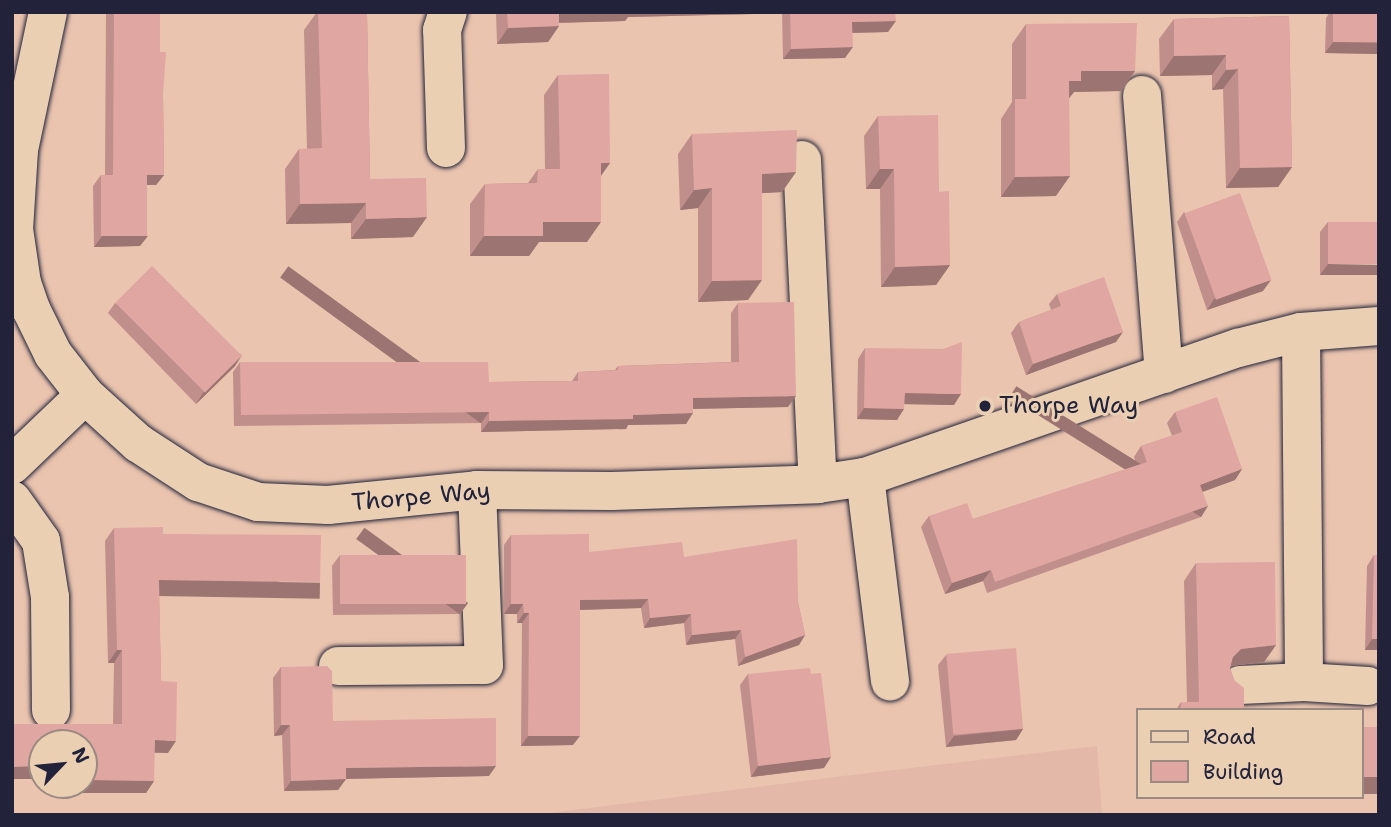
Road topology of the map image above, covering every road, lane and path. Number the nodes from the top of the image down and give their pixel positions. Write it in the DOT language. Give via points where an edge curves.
graph roads {
  1 [pos="48,12"];
  2 [pos="448,12"];
  3 [pos="1142,95"];
  4 [pos="446,148"];
  5 [pos="802,160"];
  6 [pos="1379,326"];
  7 [pos="1301,332"];
  8 [pos="1164,374"];
  9 [pos="85,395"];
  10 [pos="12,465"];
  11 [pos="866,477"];
  12 [pos="818,484"];
  13 [pos="477,490"];
  14 [pos="12,500"];
  15 [pos="338,666"];
  16 [pos="890,681"];
  17 [pos="1304,682"];
  18 [pos="1240,685"];
  19 [pos="1368,686"];
  20 [pos="51,710"];
  1 -- 9 [label="street, Thorpe Way" via="19,150 15,229 22,283 31,309 53,354"];
  2 -- 4 [label="street" via="442,30"];
  3 -- 8 [label="street"];
  5 -- 12 [label="street"];
  6 -- 7 [label="street, Thorpe Way"];
  7 -- 8 [label="street, Thorpe Way"];
  7 -- 17 [label="street"];
  8 -- 11 [label="street, Thorpe Way"];
  9 -- 10 [label="street"];
  9 -- 13 [label="street, Thorpe Way" via="138,443 198,482 258,502 328,505"];
  11 -- 12 [label="street, Thorpe Way"];
  11 -- 16 [label="street"];
  12 -- 13 [label="street, Thorpe Way"];
  13 -- 15 [label="street" via="484,665"];
  14 -- 20 [label="street" via="41,541 50,597"];
  17 -- 18 [label="street"];
  17 -- 19 [label="street"];
}
